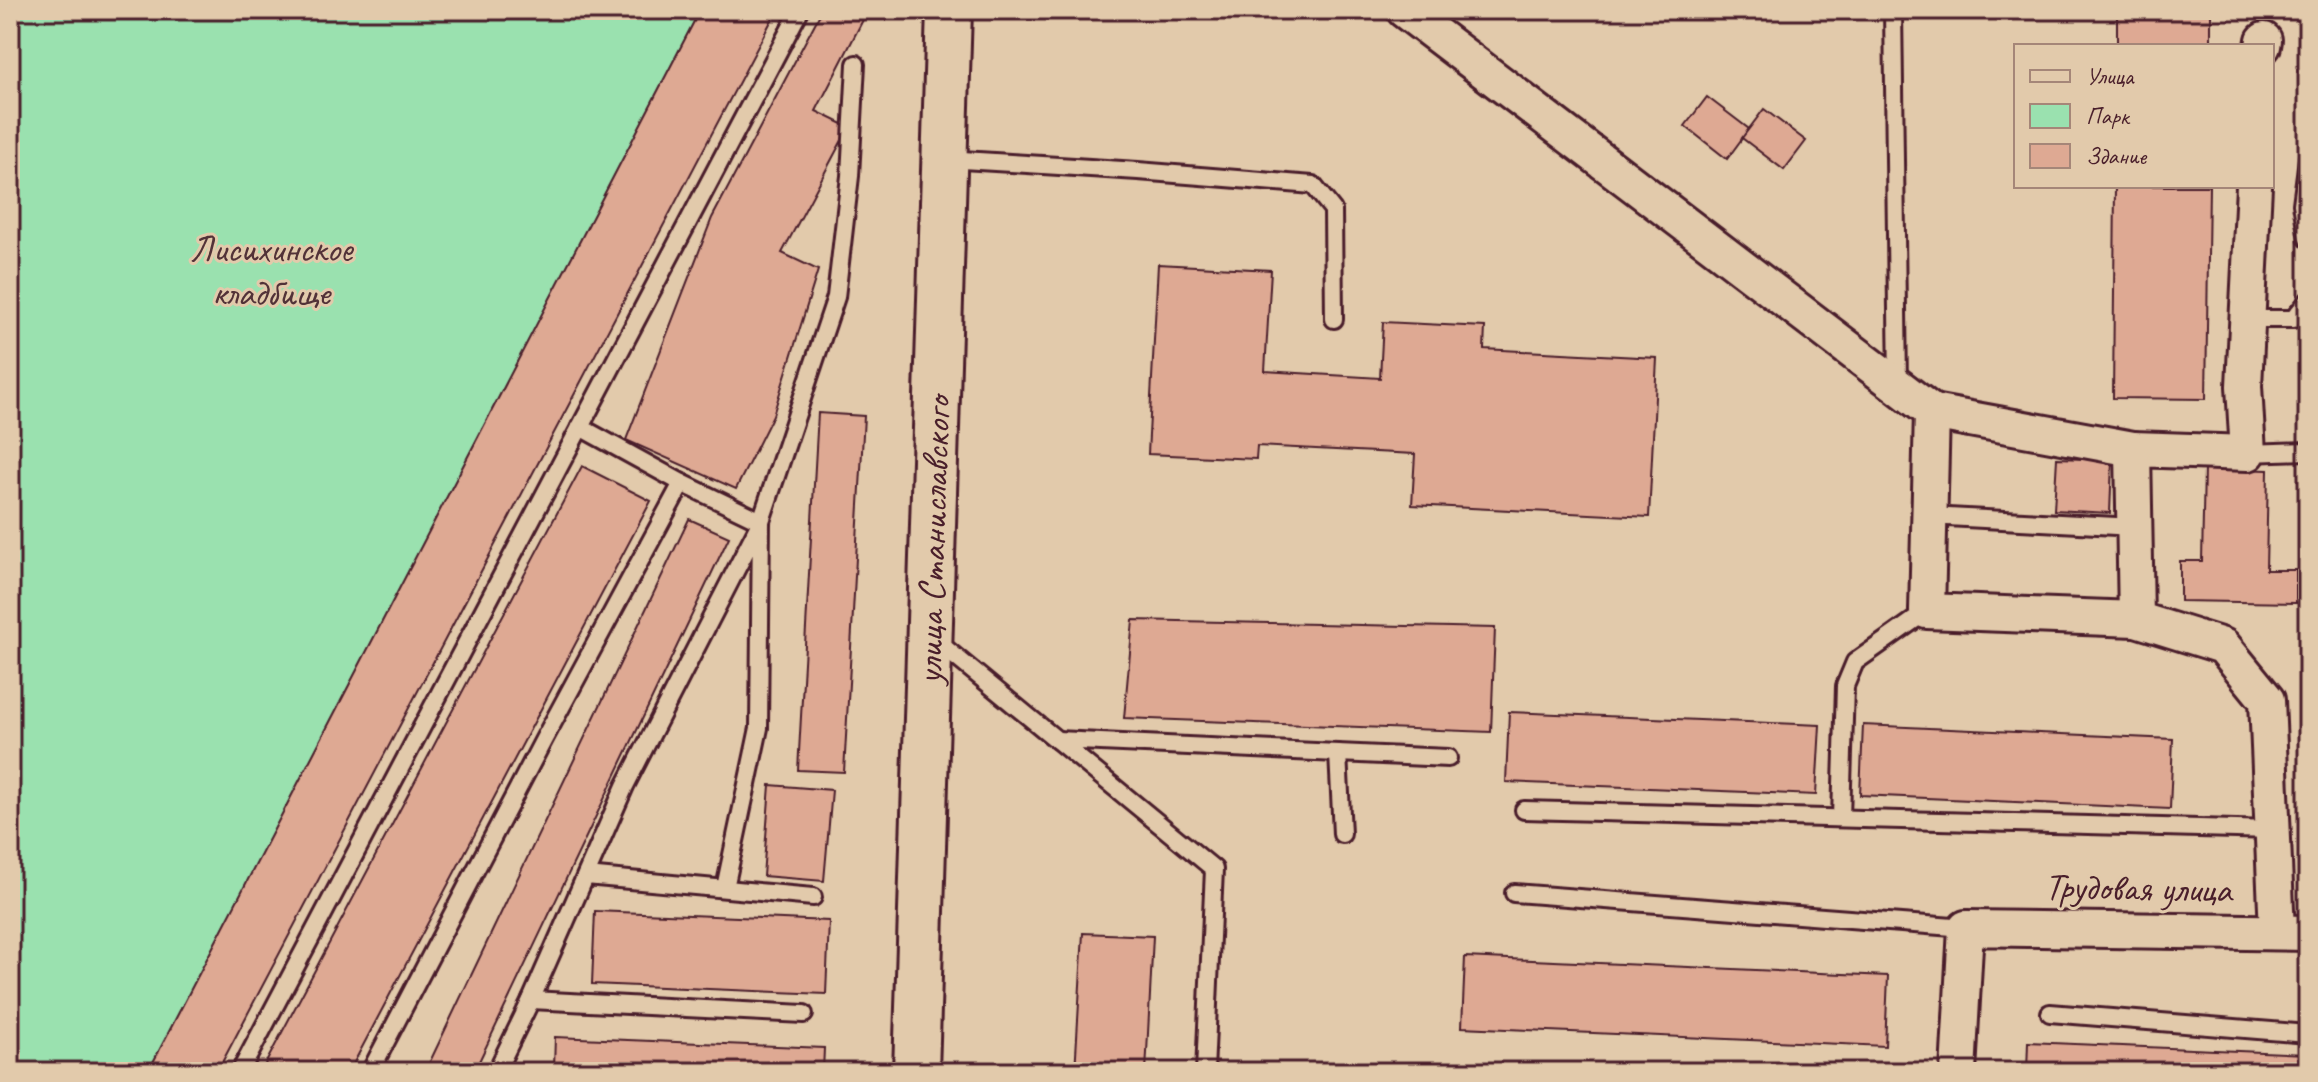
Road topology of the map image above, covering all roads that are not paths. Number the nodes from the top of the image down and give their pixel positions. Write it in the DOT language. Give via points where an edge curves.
graph roads {
  1 [pos="800,10"];
  2 [pos="949,10"];
  3 [pos="1404,10"];
  4 [pos="1893,10"];
  5 [pos="856,64"];
  6 [pos="944,159"];
  7 [pos="2308,159"];
  8 [pos="2254,188"];
  9 [pos="2308,239"];
  10 [pos="2308,301"];
  11 [pos="1334,319"];
  12 [pos="2246,319"];
  13 [pos="1898,385"];
  14 [pos="1932,412"];
  15 [pos="580,427"];
  16 [pos="2133,449"];
  17 [pos="2308,451"];
  18 [pos="2248,453"];
  19 [pos="682,483"];
  20 [pos="1929,516"];
  21 [pos="761,521"];
  22 [pos="2134,527"];
  23 [pos="1927,611"];
  24 [pos="2136,619"];
  25 [pos="929,635"];
  26 [pos="1057,740"];
  27 [pos="1338,753"];
  28 [pos="1448,758"];
  29 [pos="1524,810"];
  30 [pos="1841,818"];
  31 [pos="2273,830"];
  32 [pos="1342,834"];
  33 [pos="586,876"];
  34 [pos="725,888"];
  35 [pos="1514,893"];
  36 [pos="813,897"];
  37 [pos="1966,928"];
  38 [pos="2292,933"];
  39 [pos="531,1000"];
  40 [pos="2050,1013"];
  41 [pos="804,1014"];
  42 [pos="2308,1034"];
  43 [pos="240,1072"];
  44 [pos="370,1072"];
  45 [pos="496,1072"];
  46 [pos="916,1072"];
  47 [pos="1205,1072"];
  48 [pos="1958,1072"];
  1 -- 15 [label="lane"];
  2 -- 6 [label="main road, улица Станиславского"];
  3 -- 13 [label="street"];
  4 -- 13 [label="lane"];
  5 -- 21 [label="lane" via="836,297"];
  6 -- 11 [label="lane" via="1313,185 1333,210"];
  6 -- 25 [label="main road, улица Станиславского"];
  7 -- 9 [label="lane" via="2302,204"];
  8 -- 12 [label="street"];
  10 -- 12 [label="lane" via="2293,319"];
  12 -- 18 [label="street"];
  13 -- 14 [label="street"];
  14 -- 16 [label="street"];
  14 -- 20 [label="street"];
  15 -- 19 [label="lane"];
  15 -- 43 [label="lane"];
  16 -- 18 [label="street"];
  16 -- 22 [label="street"];
  17 -- 18 [label="lane"];
  19 -- 21 [label="lane"];
  19 -- 44 [label="lane"];
  20 -- 22 [label="lane"];
  20 -- 23 [label="street"];
  21 -- 33 [label="lane" via="625,786"];
  21 -- 34 [label="lane" via="759,728"];
  22 -- 24 [label="street"];
  23 -- 24 [label="street"];
  23 -- 30 [label="lane" via="1855,662 1845,686"];
  24 -- 31 [label="street" via="2223,646 2267,700"];
  25 -- 26 [label="lane"];
  25 -- 46 [label="main road, улица Станиславского"];
  26 -- 27 [label="lane"];
  26 -- 47 [label="lane" via="1214,869"];
  27 -- 28 [label="lane"];
  27 -- 32 [label="lane"];
  29 -- 30 [label="lane"];
  30 -- 31 [label="lane"];
  31 -- 38 [label="street"];
  33 -- 34 [label="lane"];
  33 -- 39 [label="lane"];
  34 -- 36 [label="lane"];
  35 -- 37 [label="lane"];
  37 -- 38 [label="street, Трудовая улица"];
  37 -- 48 [label="street"];
  39 -- 41 [label="lane"];
  39 -- 45 [label="lane"];
  40 -- 42 [label="lane"];
}
